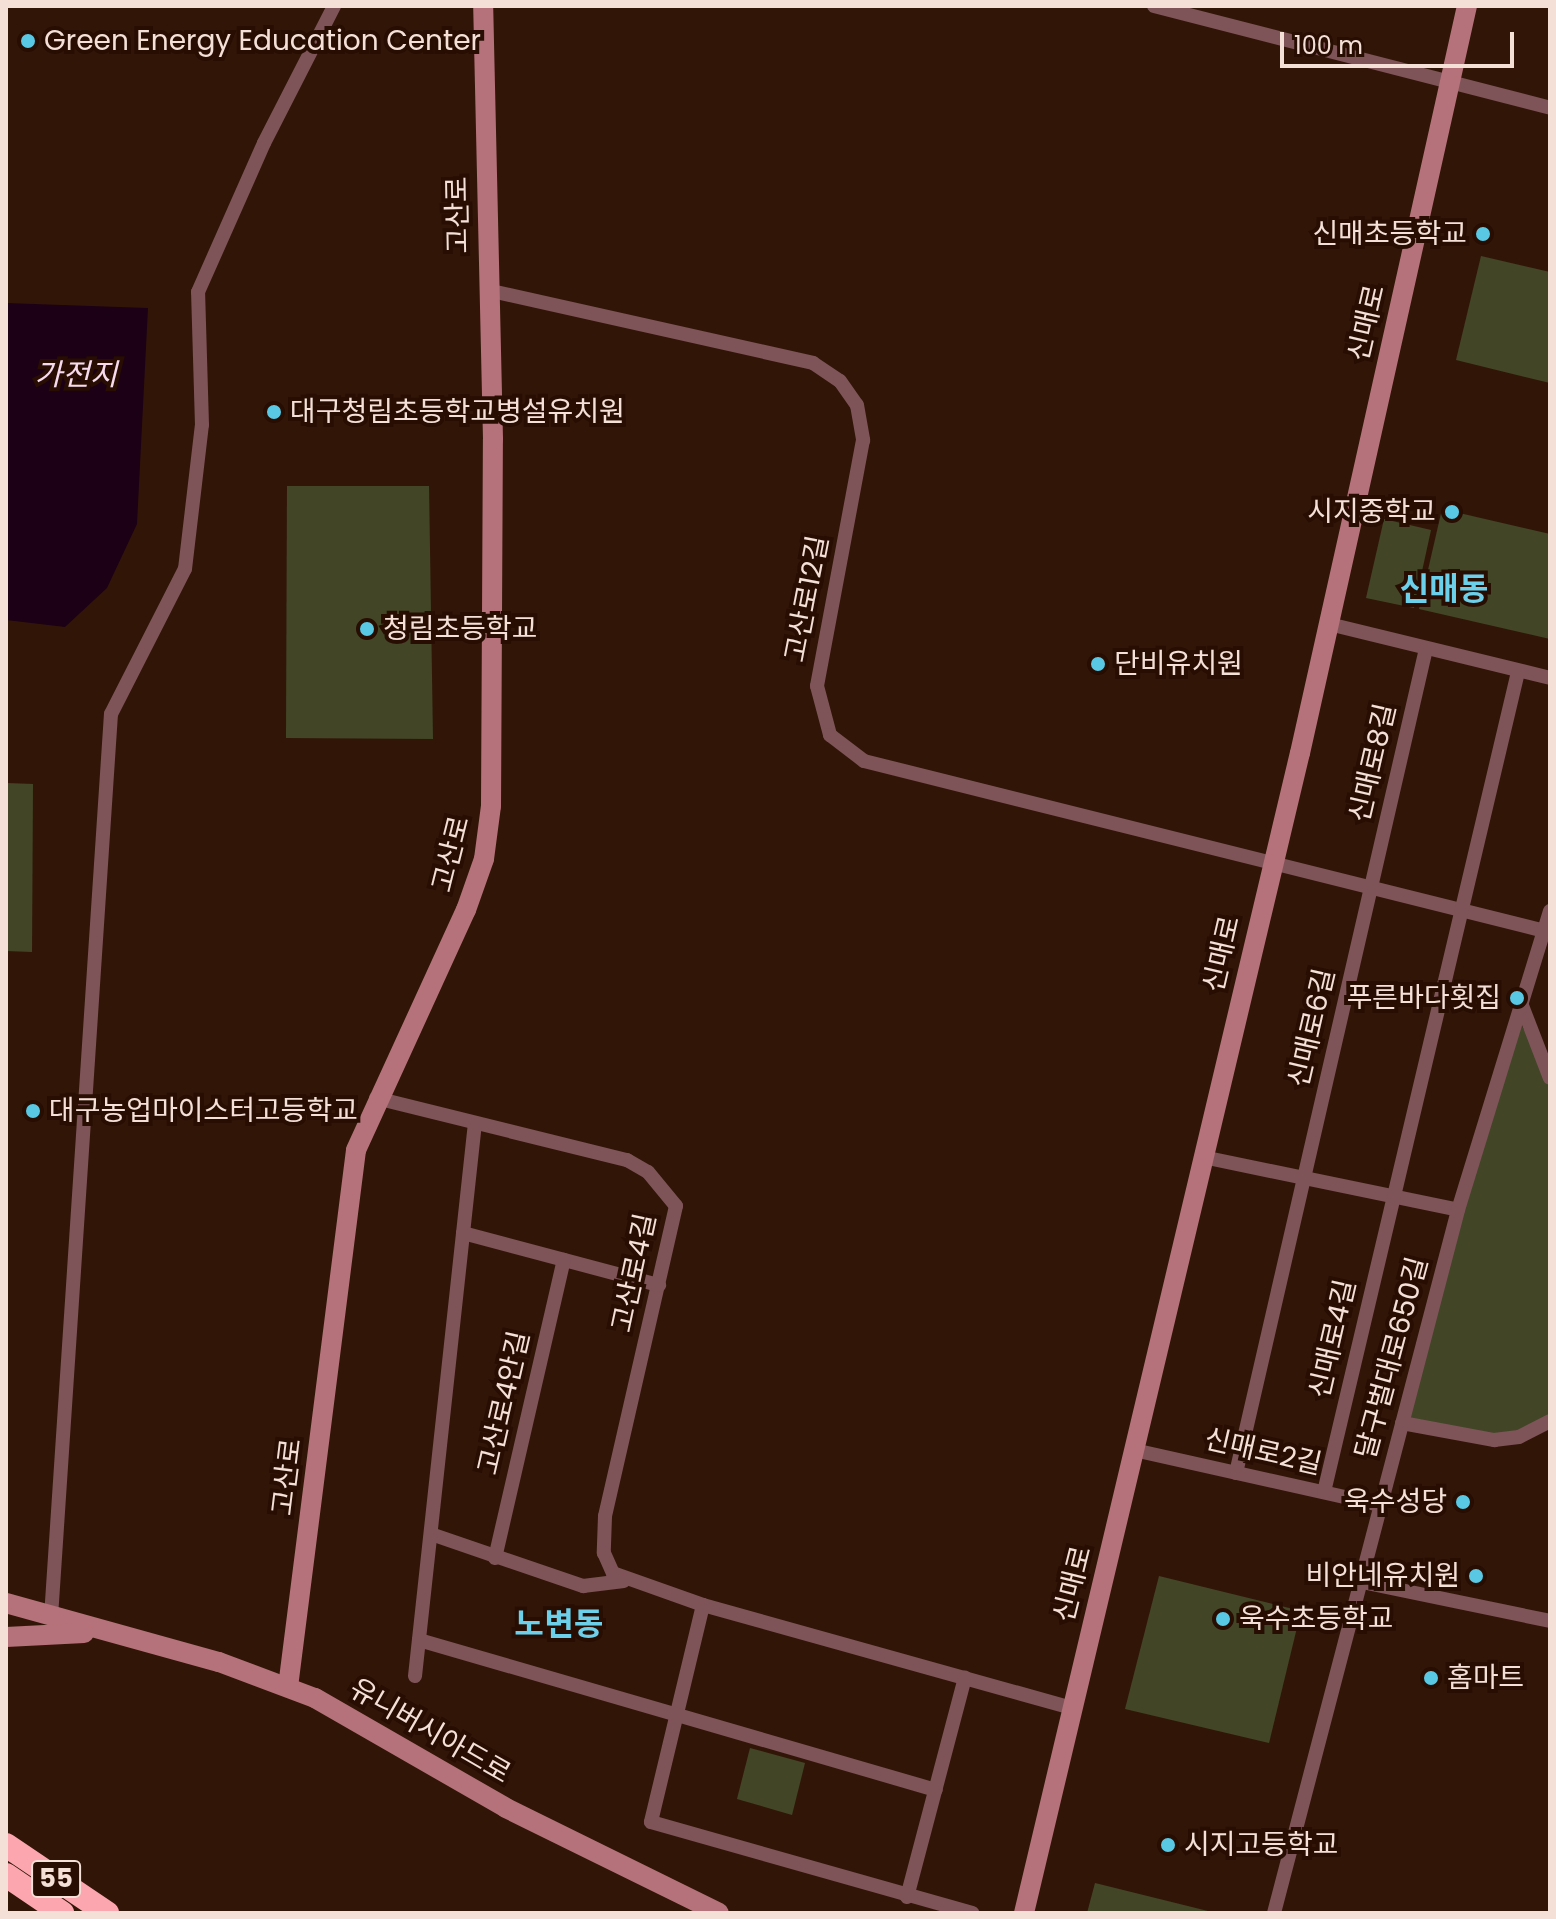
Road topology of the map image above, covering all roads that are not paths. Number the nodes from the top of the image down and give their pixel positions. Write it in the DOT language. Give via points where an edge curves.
graph roads {
  1 [pos="334,6"];
  2 [pos="483,6"];
  3 [pos="1154,6"];
  4 [pos="1467,6"];
  5 [pos="1450,80"];
  6 [pos="1550,108"];
  7 [pos="487,290"];
  8 [pos="1329,624"];
  9 [pos="1426,649"];
  10 [pos="1518,672"];
  11 [pos="1550,678"];
  12 [pos="1272,860"];
  13 [pos="1370,889"];
  14 [pos="1463,909"];
  15 [pos="1550,911"];
  16 [pos="1541,930"];
  17 [pos="1521,1003"];
  18 [pos="1550,1078"];
  19 [pos="376,1098"];
  20 [pos="475,1123"];
  21 [pos="1203,1157"];
  22 [pos="1305,1178"];
  23 [pos="1393,1197"];
  24 [pos="1458,1210"];
  25 [pos="463,1233"];
  26 [pos="564,1260"];
  27 [pos="659,1285"];
  28 [pos="1550,1421"];
  29 [pos="1402,1423"];
  30 [pos="1134,1450"];
  31 [pos="1236,1473"];
  32 [pos="1324,1492"];
  33 [pos="1381,1505"];
  34 [pos="431,1534"];
  35 [pos="495,1558"];
  36 [pos="624,1581"];
  37 [pos="1362,1582"];
  38 [pos="6,1603"];
  39 [pos="703,1605"];
  40 [pos="51,1617"];
  41 [pos="1550,1621"];
  42 [pos="100,1632"];
  43 [pos="6,1637"];
  44 [pos="419,1640"];
  45 [pos="415,1676"];
  46 [pos="965,1678"];
  47 [pos="288,1687"];
  48 [pos="1072,1708"];
  49 [pos="676,1717"];
  50 [pos="936,1790"];
  51 [pos="6,1845"];
  52 [pos="6,1875"];
  53 [pos="907,1897"];
  54 [pos="62,1913"];
  55 [pos="107,1913"];
  56 [pos="719,1913"];
  57 [pos="972,1913"];
  58 [pos="1024,1913"];
  59 [pos="1274,1913"];
  1 -- 40 [label="street" via="264,143 198,292 202,425 185,569 111,714"];
  2 -- 7 [label="main road, 고산로"];
  3 -- 5 [label="street"];
  4 -- 5 [label="main road, 신매로"];
  5 -- 6 [label="street"];
  5 -- 8 [label="main road, 신매로"];
  7 -- 12 [label="street, 고산로12길" via="813,363 840,381 857,405 863,440 817,686 830,735 851,752 864,761"];
  7 -- 19 [label="main road, 고산로" via="495,727 484,859 466,910"];
  8 -- 9 [label="street"];
  8 -- 12 [label="main road, 신매로"];
  9 -- 10 [label="street"];
  9 -- 13 [label="street, 신매로8길"];
  10 -- 11 [label="street"];
  10 -- 14 [label="street"];
  12 -- 13 [label="street"];
  12 -- 21 [label="main road, 신매로"];
  13 -- 14 [label="street"];
  13 -- 22 [label="street, 신매로6길"];
  14 -- 16 [label="street"];
  14 -- 23 [label="street"];
  15 -- 16 [label="street, 달구벌대로650길"];
  16 -- 17 [label="street, 달구벌대로650길"];
  17 -- 18 [label="street"];
  17 -- 24 [label="street, 달구벌대로650길"];
  19 -- 20 [label="street, 고산로4길"];
  19 -- 47 [label="main road, 고산로" via="350,1179"];
  20 -- 25 [label="street, 고산로4안길"];
  20 -- 27 [label="street, 고산로4길" via="627,1160 648,1172 676,1206"];
  21 -- 22 [label="street"];
  21 -- 30 [label="main road, 신매로"];
  22 -- 23 [label="street"];
  22 -- 31 [label="street"];
  23 -- 24 [label="street"];
  23 -- 32 [label="street, 신매로4길"];
  24 -- 29 [label="street, 달구벌대로650길"];
  25 -- 26 [label="street"];
  25 -- 34 [label="street, 고산로4안길"];
  26 -- 27 [label="street"];
  26 -- 35 [label="street, 고산로4안길"];
  27 -- 36 [label="street, 고산로4길" via="602,1536 607,1565"];
  28 -- 29 [label="street" via="1519,1437 1494,1440"];
  29 -- 33 [label="street, 달구벌대로650길"];
  30 -- 31 [label="street, 신매로2길"];
  30 -- 48 [label="main road, 신매로"];
  31 -- 32 [label="street, 신매로2길"];
  32 -- 33 [label="street, 신매로2길"];
  33 -- 37 [label="street, 달구벌대로650길"];
  34 -- 35 [label="street"];
  34 -- 44 [label="street, 고산로4안길"];
  35 -- 36 [label="street" via="583,1586"];
  36 -- 39 [label="street"];
  37 -- 41 [label="street"];
  37 -- 59 [label="street, 달구벌대로650길"];
  38 -- 40 [label="main road, 유니버시아드로"];
  39 -- 46 [label="street"];
  39 -- 49 [label="street"];
  40 -- 42 [label="main road, 유니버시아드로"];
  42 -- 43 [label="main road, 유니버시아드로"];
  42 -- 47 [label="main road, 유니버시아드로" via="165,1645"];
  44 -- 45 [label="street, 고산로4안길"];
  44 -- 49 [label="street"];
  46 -- 48 [label="street"];
  46 -- 50 [label="street"];
  47 -- 56 [label="main road, 유니버시아드로" via="356,1718 563,1838"];
  48 -- 58 [label="main road, 신매로"];
  49 -- 50 [label="street"];
  49 -- 53 [label="street" via="651,1822"];
  50 -- 53 [label="street"];
  51 -- 55 [label="highway, 55"];
  52 -- 54 [label="highway, 55"];
  53 -- 57 [label="street"];
}
